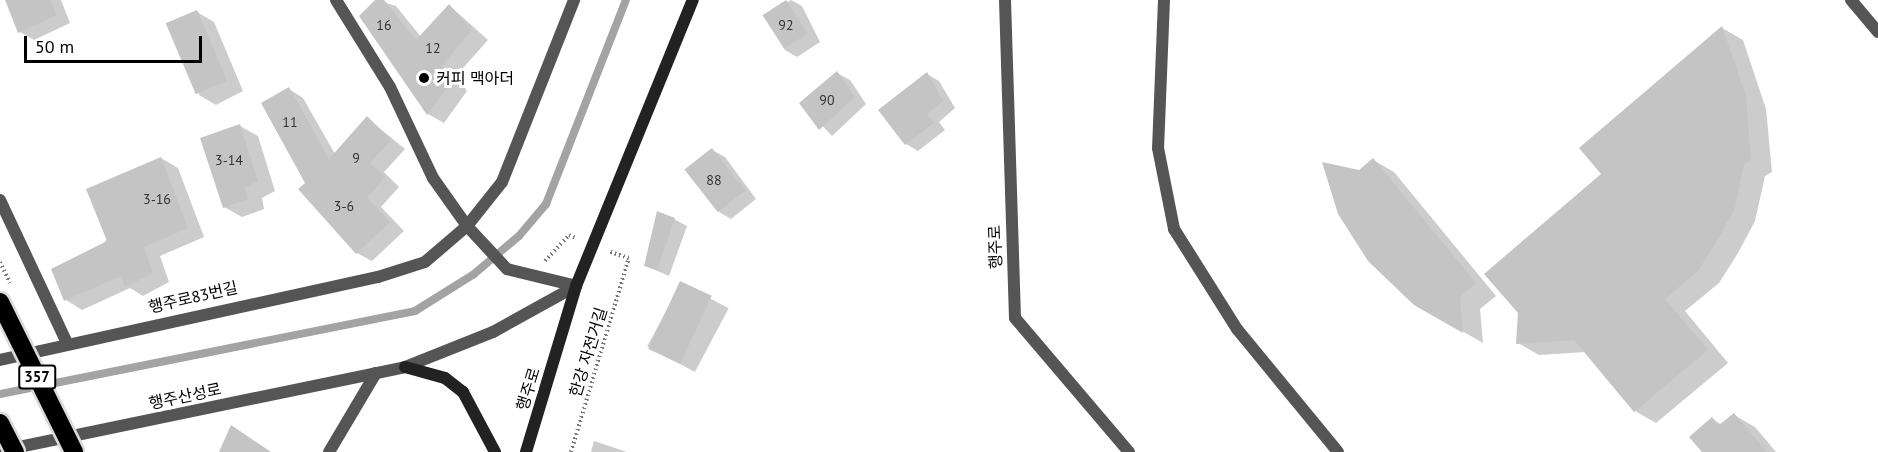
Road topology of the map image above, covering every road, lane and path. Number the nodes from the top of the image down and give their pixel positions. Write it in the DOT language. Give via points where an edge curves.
graph roads {
  1 [pos="336,0"];
  2 [pos="574,0"];
  3 [pos="693,0"];
  4 [pos="1005,0"];
  5 [pos="1164,0"];
  6 [pos="1851,0"];
  7 [pos="1878,32"];
  8 [pos="0,200"];
  9 [pos="467,226"];
  10 [pos="629,258"];
  11 [pos="576,286"];
  12 [pos="0,302"];
  13 [pos="67,342"];
  14 [pos="0,360"];
  15 [pos="405,368"];
  16 [pos="376,373"];
  17 [pos="0,423"];
  18 [pos="0,451"];
  19 [pos="15,452"];
  20 [pos="74,452"];
  21 [pos="329,452"];
  22 [pos="495,452"];
  23 [pos="526,452"];
  24 [pos="571,452"];
  25 [pos="1128,452"];
  26 [pos="1338,452"];
  1 -- 9 [label="street" via="390,87 433,178"];
  2 -- 9 [label="street, 행주로83번길" via="502,182"];
  3 -- 11 [label="main road, 행주로"];
  4 -- 25 [label="street, 행주로" via="1015,318"];
  5 -- 26 [label="street" via="1158,148 1174,229 1237,329"];
  6 -- 7 [label="street"];
  8 -- 13 [label="street"];
  9 -- 11 [label="street" via="507,269"];
  9 -- 13 [label="street, 행주로83번길" via="425,262 378,277"];
  10 -- 24 [label="path, 한강 자전거길"];
  11 -- 15 [label="street, 행주산성로" via="493,332"];
  11 -- 23 [label="main road, 행주로"];
  12 -- 20 [label="highway, 357, bridge"];
  13 -- 14 [label="street, 행주로83번길"];
  15 -- 16 [label="street, 행주산성로"];
  15 -- 22 [label="main road" via="445,378 463,392"];
  16 -- 18 [label="street, 행주산성로"];
  16 -- 21 [label="street"];
  17 -- 19 [label="highway, bridge"];
}
